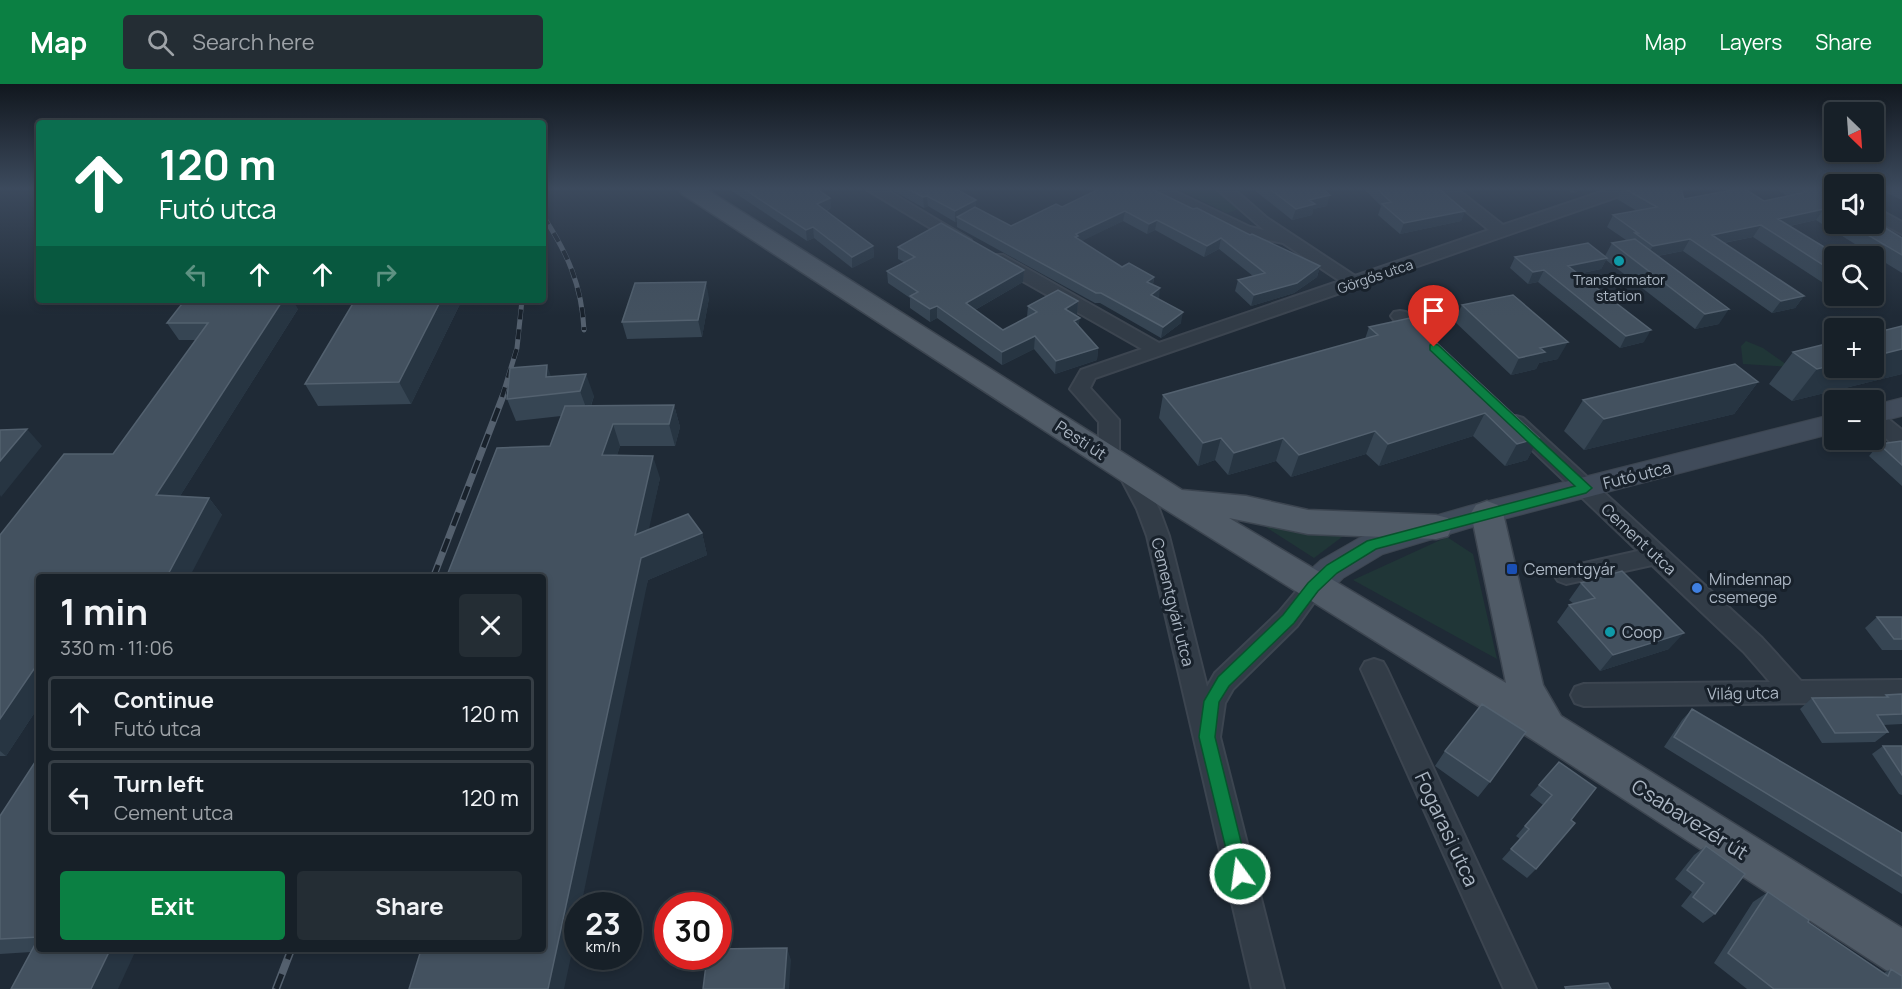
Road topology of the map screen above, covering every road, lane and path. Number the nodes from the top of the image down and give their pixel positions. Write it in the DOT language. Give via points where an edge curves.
graph roads {
  1 [pos="756,231"];
  2 [pos="949,231"];
  3 [pos="1246,231"];
  4 [pos="1277,231"];
  5 [pos="1501,232"];
  6 [pos="1290,240"];
  7 [pos="1354,283"];
  8 [pos="1400,316"];
  9 [pos="1158,350"];
  10 [pos="1443,355"];
  11 [pos="1902,407"];
  12 [pos="1502,410"];
  13 [pos="1884,413"];
  14 [pos="1884,425"];
  15 [pos="1824,427"];
  16 [pos="1902,441"];
  17 [pos="1119,465"];
  18 [pos="1586,488"];
  19 [pos="1174,501"];
  20 [pos="1487,513"];
  21 [pos="1436,526"];
  22 [pos="1657,555"];
  23 [pos="1566,575"];
  24 [pos="1313,587"];
  25 [pos="1374,669"];
  26 [pos="1476,686"];
  27 [pos="1902,692"];
  28 [pos="1795,693"];
  29 [pos="1584,695"];
  30 [pos="1547,728"];
  31 [pos="1207,737"];
  32 [pos="1902,954"];
  33 [pos="1268,989"];
  34 [pos="1520,989"];
  1 -- 17 [label="main road, Pesti út"];
  2 -- 9 [label="street"];
  3 -- 6 [label="street"];
  4 -- 6 [label="street"];
  5 -- 7 [label="street, Görgős utca"];
  6 -- 7 [label="street"];
  7 -- 9 [label="street, Görgős utca"];
  8 -- 10 [label="street"];
  9 -- 17 [label="street, Görgős utca" via="1088,374 1080,389 1109,420"];
  11 -- 13 [label="main road"];
  12 -- 18 [label="street, Cement utca"];
  14 -- 16 [label="street"];
  15 -- 18 [label="main road, Futó utca"];
  17 -- 19 [label="main road, Pesti út"];
  17 -- 31 [label="street, Cementgyári utca" via="1148,510 1158,536"];
  18 -- 20 [label="main road, Futó utca"];
  18 -- 22 [label="street, Cement utca"];
  19 -- 21 [label="main road" via="1246,508 1308,522"];
  19 -- 24 [label="main road, Pesti út"];
  20 -- 21 [label="main road, Futó utca"];
  20 -- 30 [label="main road" via="1525,687"];
  21 -- 24 [label="main road, Futó utca" via="1372,545 1340,564"];
  22 -- 23 [label="street"];
  22 -- 28 [label="street, Cement utca" via="1753,645"];
  24 -- 26 [label="main road, Pesti út"];
  24 -- 31 [label="street, Cementgyári utca" via="1288,619 1224,681 1212,701"];
  25 -- 34 [label="street, Fogarasi utca"];
  26 -- 30 [label="main road, Csabavezér út"];
  27 -- 28 [label="street, Világ utca"];
  28 -- 29 [label="street, Világ utca"];
  30 -- 32 [label="main road, Csabavezér út"];
  31 -- 33 [label="street, Cementgyári utca"];
}
